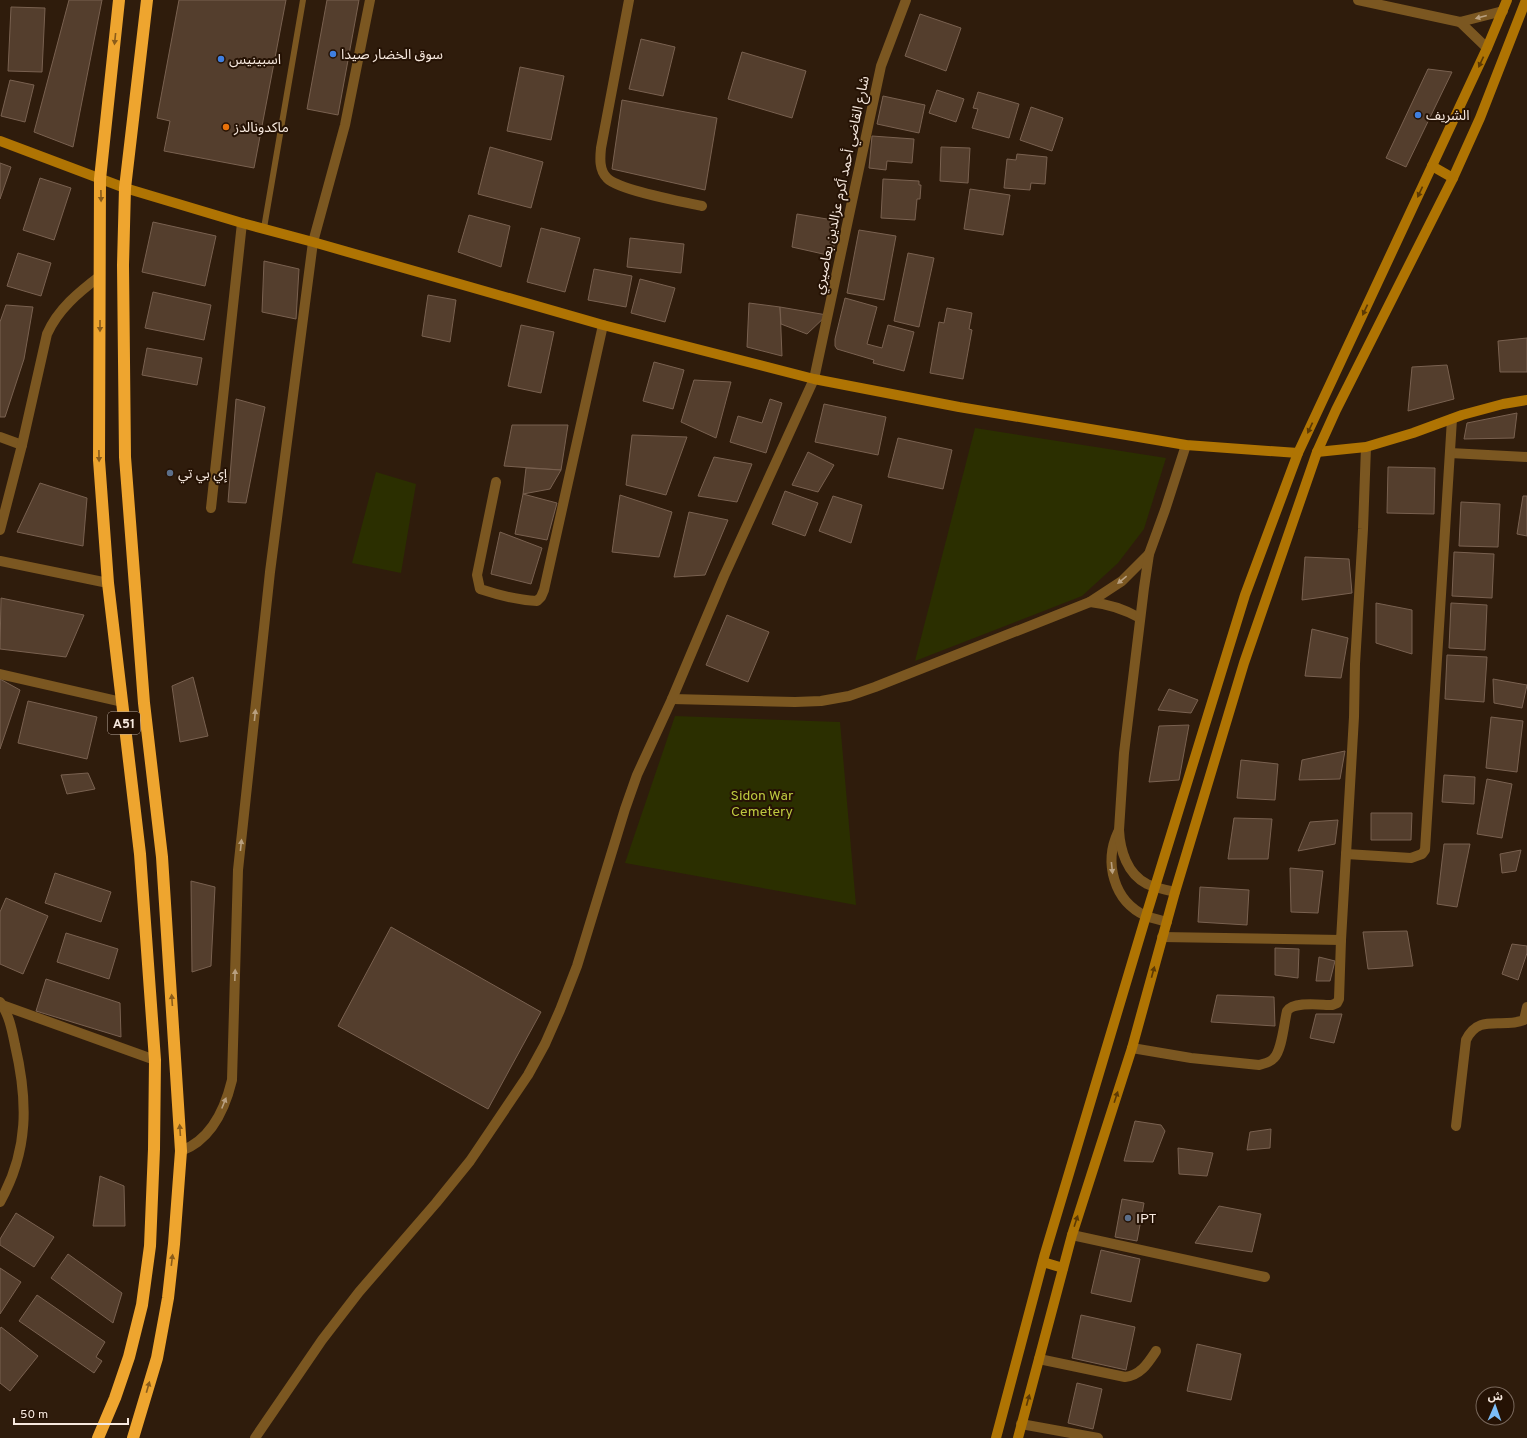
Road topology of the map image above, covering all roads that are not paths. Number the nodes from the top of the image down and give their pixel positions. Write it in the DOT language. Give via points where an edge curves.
graph roads {
  1 [pos="120,0"];
  2 [pos="147,0"];
  3 [pos="303,0"];
  4 [pos="370,0"];
  5 [pos="629,0"];
  6 [pos="906,0"];
  7 [pos="1358,0"];
  8 [pos="1507,0"];
  9 [pos="1526,0"];
  10 [pos="1503,11"];
  11 [pos="1460,22"];
  12 [pos="1487,48"];
  13 [pos="0,141"];
  14 [pos="1432,166"];
  15 [pos="1453,178"];
  16 [pos="100,179"];
  17 [pos="125,188"];
  18 [pos="702,206"];
  19 [pos="242,223"];
  20 [pos="264,228"];
  21 [pos="313,242"];
  22 [pos="100,276"];
  23 [pos="603,325"];
  24 [pos="814,379"];
  25 [pos="1527,400"];
  26 [pos="1452,419"];
  27 [pos="0,437"];
  28 [pos="22,445"];
  29 [pos="1186,445"];
  30 [pos="1366,447"];
  31 [pos="1317,452"];
  32 [pos="1298,453"];
  33 [pos="1450,453"];
  34 [pos="1527,457"];
  35 [pos="496,482"];
  36 [pos="211,508"];
  37 [pos="0,530"];
  38 [pos="1149,554"];
  39 [pos="0,561"];
  40 [pos="108,583"];
  41 [pos="1090,602"];
  42 [pos="1140,618"];
  43 [pos="0,674"];
  44 [pos="672,699"];
  45 [pos="122,702"];
  46 [pos="1119,830"];
  47 [pos="1346,854"];
  48 [pos="1156,887"];
  49 [pos="1175,892"];
  50 [pos="1146,916"];
  51 [pos="1167,922"];
  52 [pos="1162,937"];
  53 [pos="1341,940"];
  54 [pos="1,1004"];
  55 [pos="1527,1007"];
  56 [pos="1132,1048"];
  57 [pos="155,1060"];
  58 [pos="1456,1126"];
  59 [pos="181,1151"];
  60 [pos="4,1187"];
  61 [pos="0,1202"];
  62 [pos="1072,1235"];
  63 [pos="1043,1262"];
  64 [pos="1063,1268"];
  65 [pos="1265,1277"];
  66 [pos="1156,1351"];
  67 [pos="1039,1359"];
  68 [pos="1022,1424"];
  69 [pos="98,1438"];
  70 [pos="133,1438"];
  71 [pos="255,1438"];
  72 [pos="996,1438"];
  73 [pos="1018,1438"];
  74 [pos="1098,1438"];
  1 -- 16 [label="highway, A51, one-way"];
  2 -- 17 [label="highway, A51"];
  3 -- 20 [label="lane"];
  4 -- 21 [label="street" via="345,125"];
  5 -- 18 [label="street" via="601,148 601,168 607,178 617,185"];
  6 -- 24 [label="street, شارع القاضي أحمد أكرم عزالدين بعاصيري" via="881,66"];
  7 -- 11 [label="street"];
  8 -- 10 [label="main road"];
  9 -- 15 [label="main road" via="1480,118"];
  10 -- 11 [label="street, one-way"];
  10 -- 12 [label="main road"];
  11 -- 12 [label="street"];
  12 -- 14 [label="main road, one-way"];
  13 -- 16 [label="main road"];
  14 -- 15 [label="main road"];
  14 -- 32 [label="main road, one-way"];
  15 -- 31 [label="main road"];
  16 -- 17 [label="main road"];
  16 -- 22 [label="highway, A51, one-way"];
  17 -- 19 [label="main road"];
  59 -- 17 [label="highway, A51, one-way" via="162,857 144,703 125,457"];
  19 -- 20 [label="main road"];
  19 -- 36 [label="street"];
  20 -- 21 [label="main road"];
  21 -- 23 [label="main road"];
  59 -- 21 [label="street, one-way" via="201,1140 217,1120 232,1080 238,870 270,572"];
  22 -- 28 [label="street" via="74,296 51,325"];
  22 -- 40 [label="highway, A51, one-way" via="99,460"];
  23 -- 24 [label="main road"];
  23 -- 35 [label="street" via="544,590 537,601 480,589 477,574"];
  24 -- 29 [label="main road"];
  24 -- 44 [label="street, شارع القاضي أحمد أكرم عزالدين بعاصيري" via="724,576"];
  25 -- 26 [label="main road" via="1503,404"];
  26 -- 30 [label="main road"];
  26 -- 33 [label="street"];
  27 -- 28 [label="street"];
  28 -- 37 [label="street"];
  29 -- 32 [label="main road"];
  29 -- 38 [label="street"];
  30 -- 31 [label="main road"];
  30 -- 47 [label="street"];
  31 -- 49 [label="main road" via="1244,663"];
  32 -- 48 [label="main road" via="1244,595"];
  33 -- 34 [label="street"];
  33 -- 47 [label="street" via="1425,850 1411,858"];
  38 -- 41 [label="street, one-way" via="1122,581"];
  38 -- 42 [label="street"];
  39 -- 40 [label="street"];
  40 -- 45 [label="highway, A51"];
  41 -- 42 [label="street" via="1117,607"];
  41 -- 44 [label="street" via="848,696 795,702"];
  42 -- 46 [label="street" via="1124,753"];
  43 -- 45 [label="street"];
  44 -- 71 [label="street, شارع القاضي أحمد أكرم عزالدين بعاصيري" via="637,775 577,966 545,1044 470,1161 359,1292 322,1340"];
  45 -- 57 [label="highway, A51" via="140,854"];
  46 -- 48 [label="street" via="1124,857 1133,873 1147,884"];
  46 -- 50 [label="street, one-way" via="1114,841 1111,863 1116,885 1128,904"];
  47 -- 53 [label="street"];
  48 -- 49 [label="street"];
  48 -- 50 [label="main road"];
  49 -- 51 [label="main road"];
  50 -- 51 [label="street"];
  50 -- 63 [label="main road"];
  51 -- 52 [label="main road"];
  52 -- 53 [label="street"];
  56 -- 52 [label="main road, one-way"];
  53 -- 56 [label="street" via="1337,1003 1296,1005 1289,1008 1278,1051 1268,1063 1259,1065 1191,1058"];
  54 -- 57 [label="street"];
  54 -- 60 [label="street" via="10,1024 20,1066 24,1108 22,1144 16,1166"];
  55 -- 58 [label="street" via="1524,1020 1517,1023 1483,1024 1470,1032 1466,1040"];
  62 -- 56 [label="main road, one-way"];
  57 -- 69 [label="highway, A51" via="150,1246 142,1305 130,1357"];
  70 -- 59 [label="highway, A51, one-way" via="157,1358 168,1298"];
  60 -- 61 [label="street"];
  62 -- 64 [label="main road"];
  62 -- 65 [label="street"];
  63 -- 64 [label="main road"];
  63 -- 72 [label="main road"];
  64 -- 67 [label="main road"];
  66 -- 67 [label="street" via="1144,1368 1125,1377"];
  68 -- 67 [label="main road, one-way"];
  68 -- 73 [label="main road"];
  68 -- 74 [label="street"];
}
